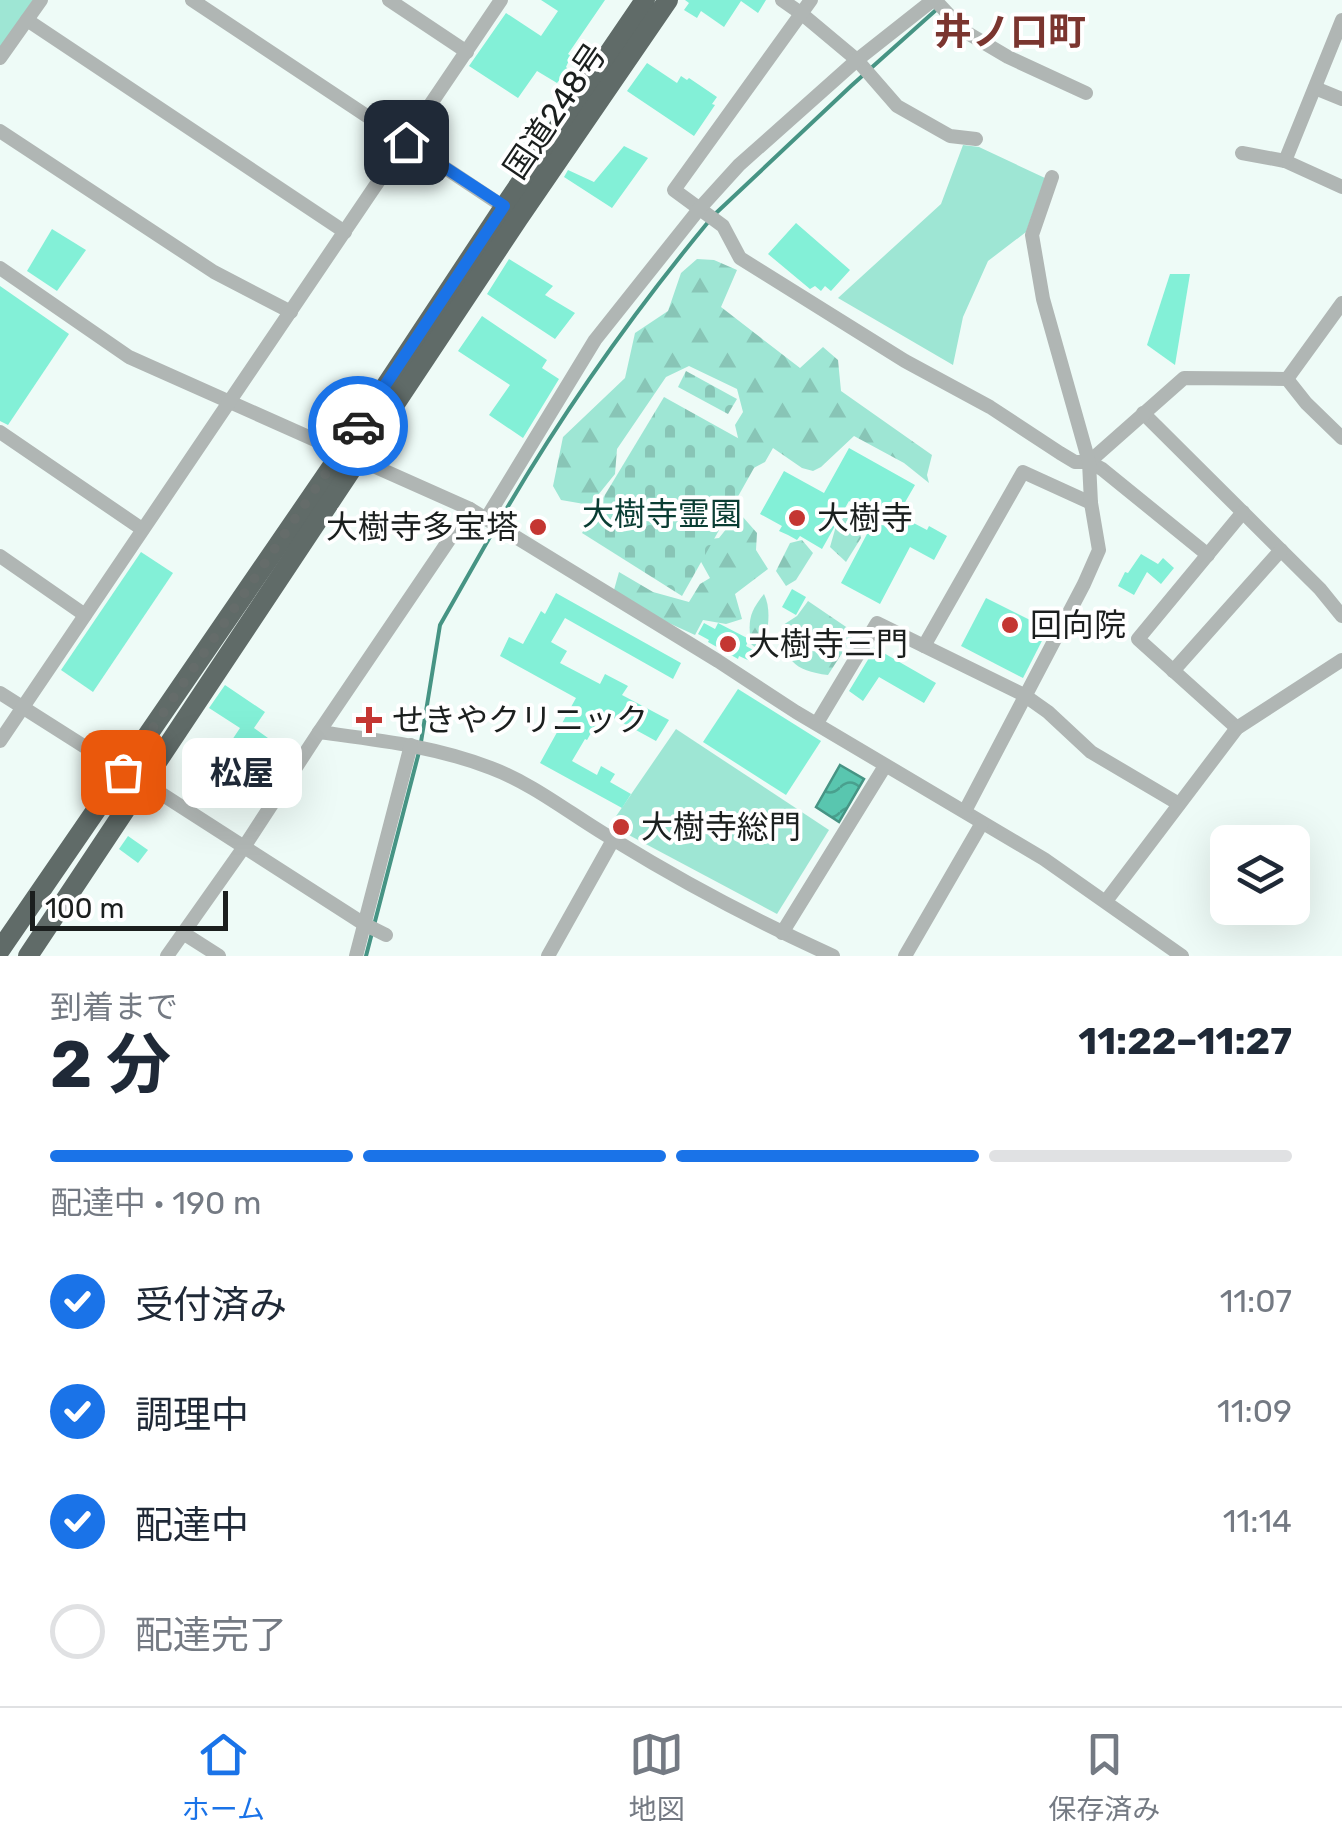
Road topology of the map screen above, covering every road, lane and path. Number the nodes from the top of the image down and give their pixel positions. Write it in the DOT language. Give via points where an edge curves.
graph roads {
  1 [pos="41,0"];
  2 [pos="192,0"];
  3 [pos="389,0"];
  4 [pos="502,0"];
  5 [pos="646,0"];
  6 [pos="668,0"];
  7 [pos="782,0"];
  8 [pos="811,0"];
  9 [pos="934,0"];
  10 [pos="802,14"];
  11 [pos="27,20"];
  12 [pos="1342,20"];
  13 [pos="467,52"];
  14 [pos="0,58"];
  15 [pos="857,60"];
  16 [pos="1314,88"];
  17 [pos="1086,93"];
  18 [pos="1342,99"];
  19 [pos="0,131"];
  20 [pos="976,138"];
  21 [pos="406,142"];
  22 [pos="1242,153"];
  23 [pos="1285,161"];
  24 [pos="1052,176"];
  25 [pos="1342,187"];
  26 [pos="504,206"];
  27 [pos="700,208"];
  28 [pos="345,232"];
  29 [pos="0,268"];
  30 [pos="1342,304"];
  31 [pos="290,312"];
  32 [pos="1287,379"];
  33 [pos="229,402"];
  34 [pos="1143,412"];
  35 [pos="0,432"];
  36 [pos="1342,436"];
  37 [pos="350,456"];
  38 [pos="1089,462"];
  39 [pos="1091,502"];
  40 [pos="470,509"];
  41 [pos="1243,512"];
  42 [pos="486,518"];
  43 [pos="142,529"];
  44 [pos="1280,550"];
  45 [pos="0,556"];
  46 [pos="1208,556"];
  47 [pos="85,615"];
  48 [pos="1342,616"];
  49 [pos="924,646"];
  50 [pos="1342,660"];
  51 [pos="1173,671"];
  52 [pos="0,693"];
  53 [pos="1024,695"];
  54 [pos="22,707"];
  55 [pos="817,723"];
  56 [pos="1237,728"];
  57 [pos="318,732"];
  58 [pos="0,741"];
  59 [pos="411,745"];
  60 [pos="885,766"];
  61 [pos="123,772"];
  62 [pos="143,782"];
  63 [pos="1179,804"];
  64 [pos="966,811"];
  65 [pos="982,823"];
  66 [pos="613,840"];
  67 [pos="244,847"];
  68 [pos="1106,901"];
  69 [pos="364,924"];
  70 [pos="782,932"];
  71 [pos="183,933"];
  72 [pos="386,934"];
  73 [pos="0,950"];
  74 [pos="28,956"];
  75 [pos="167,956"];
  76 [pos="219,956"];
  77 [pos="356,956"];
  78 [pos="548,956"];
  79 [pos="832,956"];
  80 [pos="904,956"];
  81 [pos="1182,956"];
  1 -- 11 [label="street"];
  2 -- 21 [label="street"];
  3 -- 13 [label="street"];
  4 -- 13 [label="street"];
  5 -- 26 [label="highway, 国道248号"];
  6 -- 37 [label="highway, 国道248号"];
  7 -- 10 [label="street"];
  8 -- 10 [label="street"];
  9 -- 15 [label="street"];
  9 -- 17 [label="street" via="964,32"];
  10 -- 15 [label="street"];
  10 -- 27 [label="street" via="674,190"];
  11 -- 14 [label="street"];
  11 -- 28 [label="street"];
  12 -- 16 [label="street"];
  13 -- 21 [label="street"];
  15 -- 20 [label="street" via="897,106 950,136"];
  15 -- 27 [label="street" via="738,165"];
  16 -- 18 [label="street"];
  16 -- 23 [label="street"];
  19 -- 31 [label="street" via="214,272"];
  21 -- 26 [label="street"];
  21 -- 28 [label="street"];
  22 -- 23 [label="street"];
  23 -- 25 [label="street"];
  24 -- 38 [label="street" via="1032,235"];
  26 -- 37 [label="highway, 国道248号"];
  27 -- 38 [label="street" via="722,226 740,258 1075,462"];
  27 -- 42 [label="street" via="595,340"];
  28 -- 31 [label="street"];
  29 -- 33 [label="street" via="129,357"];
  30 -- 32 [label="street"];
  31 -- 33 [label="street"];
  32 -- 34 [label="street" via="1184,378"];
  32 -- 36 [label="street"];
  33 -- 37 [label="street"];
  33 -- 43 [label="street"];
  34 -- 38 [label="street"];
  34 -- 41 [label="street"];
  35 -- 43 [label="street"];
  37 -- 40 [label="street"];
  37 -- 61 [label="highway, 国道248号"];
  37 -- 62 [label="highway, 国道248号"];
  38 -- 39 [label="street"];
  38 -- 46 [label="street"];
  39 -- 49 [label="street" via="1022,472"];
  39 -- 53 [label="street" via="1099,550"];
  40 -- 42 [label="street"];
  40 -- 57 [label="street"];
  41 -- 44 [label="street"];
  41 -- 46 [label="street"];
  42 -- 55 [label="street"];
  43 -- 47 [label="street"];
  44 -- 48 [label="street"];
  44 -- 51 [label="street"];
  45 -- 47 [label="street"];
  46 -- 51 [label="street" via="1138,639"];
  47 -- 54 [label="street"];
  49 -- 53 [label="street"];
  49 -- 55 [label="street" via="877,624"];
  50 -- 56 [label="street"];
  51 -- 56 [label="street"];
  52 -- 54 [label="street"];
  53 -- 63 [label="street" via="1090,752"];
  53 -- 64 [label="street"];
  54 -- 58 [label="street"];
  54 -- 61 [label="street"];
  55 -- 60 [label="street"];
  56 -- 63 [label="street"];
  57 -- 59 [label="street"];
  57 -- 67 [label="street"];
  59 -- 66 [label="street" via="492,768"];
  59 -- 69 [label="street"];
  60 -- 64 [label="street"];
  60 -- 70 [label="street"];
  61 -- 73 [label="highway, 国道248号"];
  62 -- 67 [label="street"];
  62 -- 74 [label="highway, 国道248号"];
  63 -- 68 [label="street"];
  64 -- 65 [label="street"];
  65 -- 68 [label="street"];
  65 -- 80 [label="street"];
  66 -- 70 [label="street"];
  66 -- 78 [label="street"];
  67 -- 69 [label="street"];
  67 -- 71 [label="street"];
  68 -- 81 [label="street"];
  69 -- 72 [label="street"];
  69 -- 77 [label="street"];
  70 -- 79 [label="street"];
  71 -- 75 [label="street"];
  71 -- 76 [label="street"];
}
